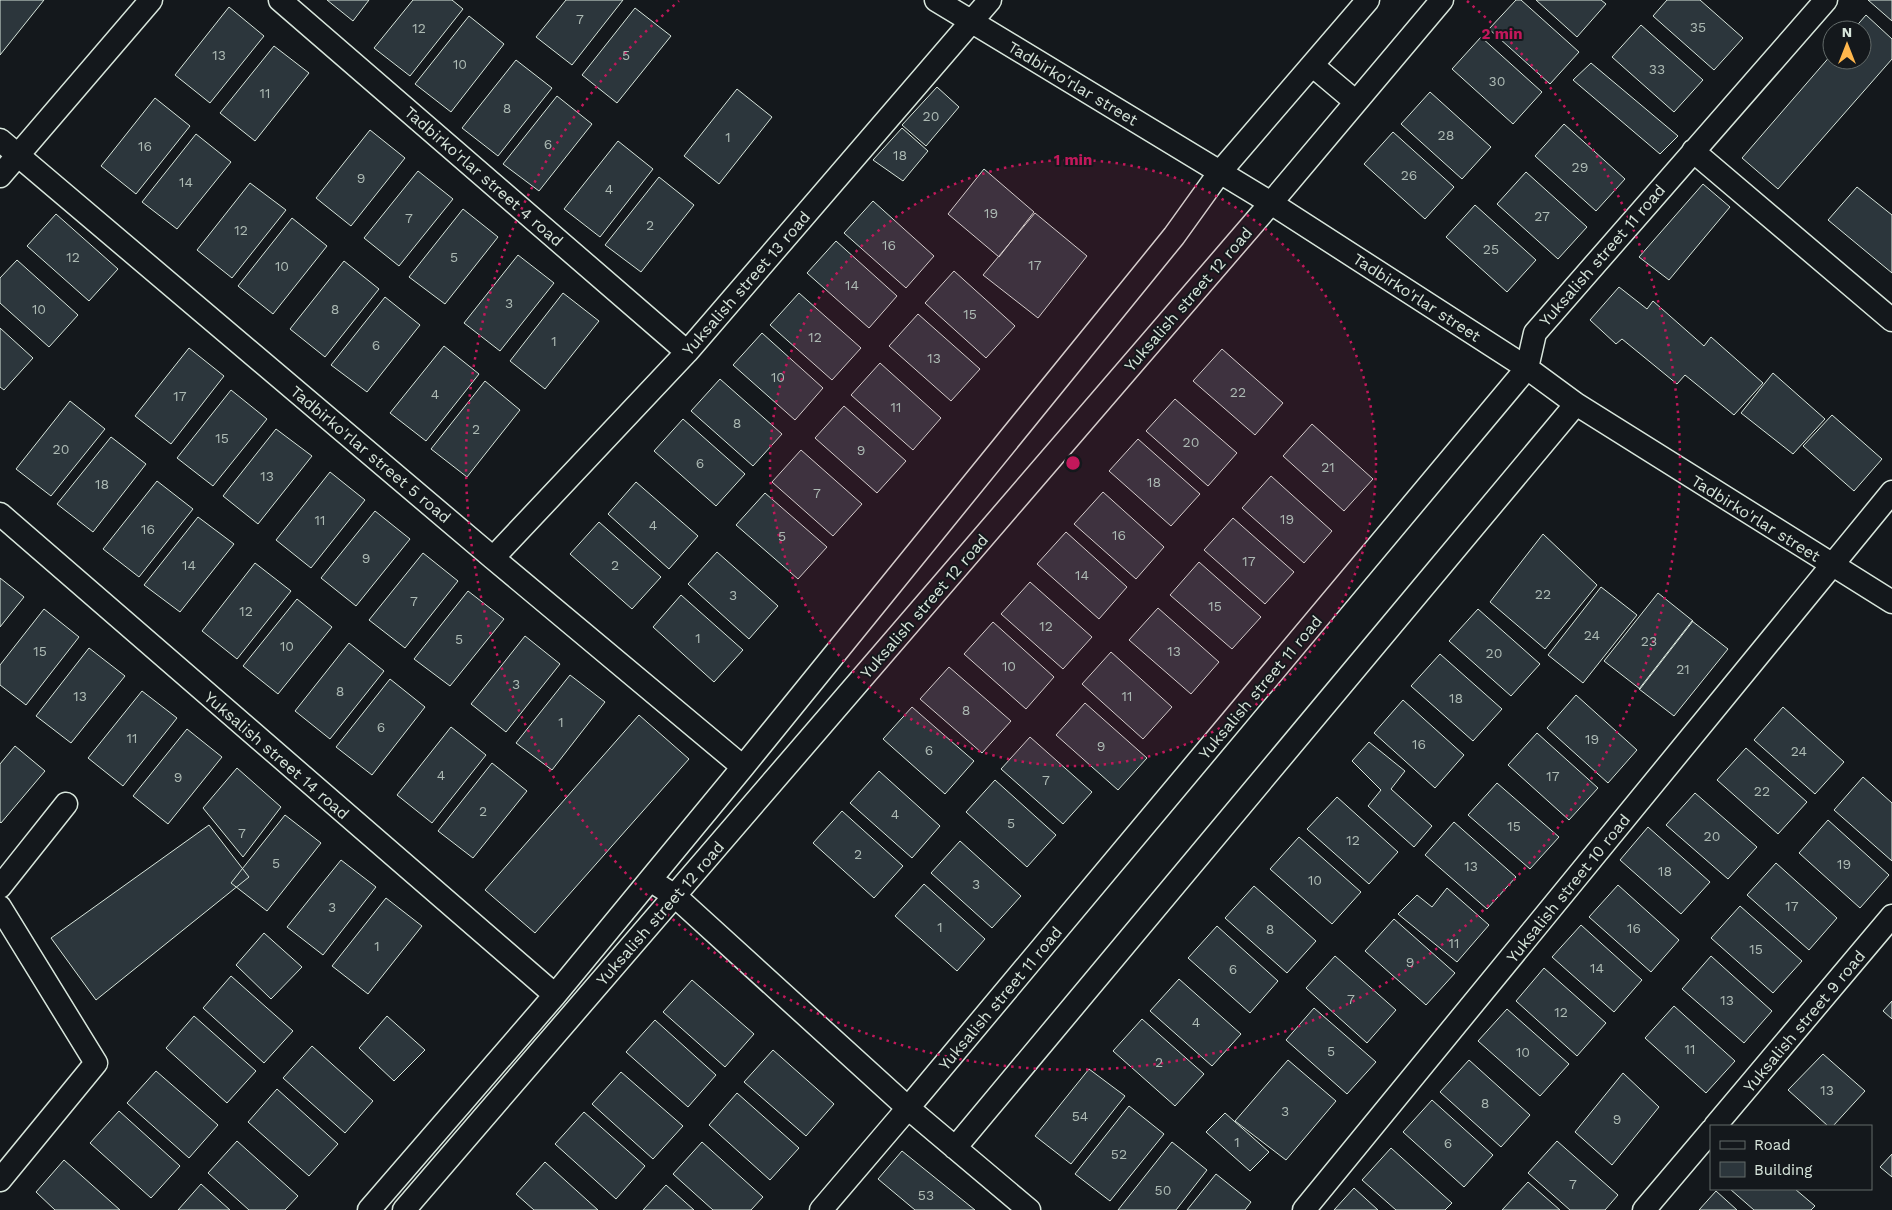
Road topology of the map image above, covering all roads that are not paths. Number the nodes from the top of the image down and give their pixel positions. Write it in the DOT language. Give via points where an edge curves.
graph roads {
  1 [pos="152,0"];
  2 [pos="280,0"];
  3 [pos="936,0"];
  4 [pos="990,0"];
  5 [pos="1368,0"];
  6 [pos="1442,0"];
  7 [pos="1826,0"];
  8 [pos="973,22"];
  9 [pos="1312,66"];
  10 [pos="1356,102"];
  11 [pos="0,140"];
  12 [pos="1693,151"];
  13 [pos="17,155"];
  14 [pos="1220,172"];
  15 [pos="0,176"];
  16 [pos="1271,203"];
  17 [pos="1892,320"];
  18 [pos="687,352"];
  19 [pos="1527,368"];
  20 [pos="1576,404"];
  21 [pos="1892,492"];
  22 [pos="0,514"];
  23 [pos="493,558"];
  24 [pos="1832,566"];
  25 [pos="1892,602"];
  26 [pos="743,767"];
  27 [pos="66,804"];
  28 [pos="650,880"];
  29 [pos="0,887"];
  30 [pos="675,896"];
  31 [pos="0,907"];
  32 [pos="1892,916"];
  33 [pos="555,995"];
  34 [pos="908,1108"];
  35 [pos="1716,1125"];
  36 [pos="1710,1132"];
  37 [pos="955,1148"];
  38 [pos="0,1180"];
  39 [pos="369,1210"];
  40 [pos="404,1210"];
  41 [pos="821,1210"];
  42 [pos="1029,1210"];
  43 [pos="1304,1210"];
  44 [pos="1644,1210"];
  1 -- 13 [label="street"];
  2 -- 18 [label="street, Tadbirko'rlar street 4 road"];
  3 -- 8 [label="street, Tadbirko'rlar street"];
  4 -- 8 [label="street, Yuksalish street 13 road"];
  5 -- 9 [label="street, Yuksalish street 12 road"];
  6 -- 10 [label="street, Yuksalish street 12 road"];
  7 -- 12 [label="street, Yuksalish street 11 road"];
  8 -- 14 [label="street, Tadbirko'rlar street"];
  8 -- 18 [label="street, Yuksalish street 13 road"];
  9 -- 10 [label="street"];
  9 -- 14 [label="street, Yuksalish street 12 road"];
  10 -- 16 [label="street, Yuksalish street 12 road"];
  11 -- 13 [label="street, Tadbirko'rlar street 5 road"];
  12 -- 17 [label="street"];
  12 -- 19 [label="street, Yuksalish street 11 road" via="1535,332"];
  13 -- 15 [label="street"];
  13 -- 23 [label="street, Tadbirko'rlar street 5 road"];
  14 -- 16 [label="street, Tadbirko'rlar street"];
  14 -- 26 [label="street, Yuksalish street 12 road" via="1174,236"];
  16 -- 19 [label="street, Tadbirko'rlar street"];
  16 -- 30 [label="street, Yuksalish street 12 road"];
  18 -- 23 [label="street, Yuksalish street 13 road"];
  19 -- 20 [label="street, Tadbirko'rlar street"];
  19 -- 34 [label="street, Yuksalish street 11 road"];
  20 -- 24 [label="street, Tadbirko'rlar street"];
  20 -- 37 [label="street"];
  21 -- 24 [label="street"];
  22 -- 33 [label="street, Yuksalish street 14 road"];
  23 -- 26 [label="street, Tadbirko'rlar street 5 road"];
  24 -- 25 [label="street, Tadbirko'rlar street"];
  24 -- 43 [label="street, Yuksalish street 10 road"];
  26 -- 28 [label="street, Yuksalish street 12 road"];
  27 -- 29 [label="street"];
  28 -- 30 [label="street"];
  28 -- 33 [label="street, Yuksalish street 12 road"];
  30 -- 34 [label="street"];
  30 -- 40 [label="street, Yuksalish street 12 road"];
  31 -- 38 [label="street" via="96,1063"];
  32 -- 35 [label="street, Yuksalish street 9 road"];
  33 -- 39 [label="street, Yuksalish street 12 road"];
  34 -- 37 [label="street"];
  34 -- 41 [label="street, Yuksalish street 11 road"];
  36 -- 44 [label="street"];
  37 -- 42 [label="street"];
}
